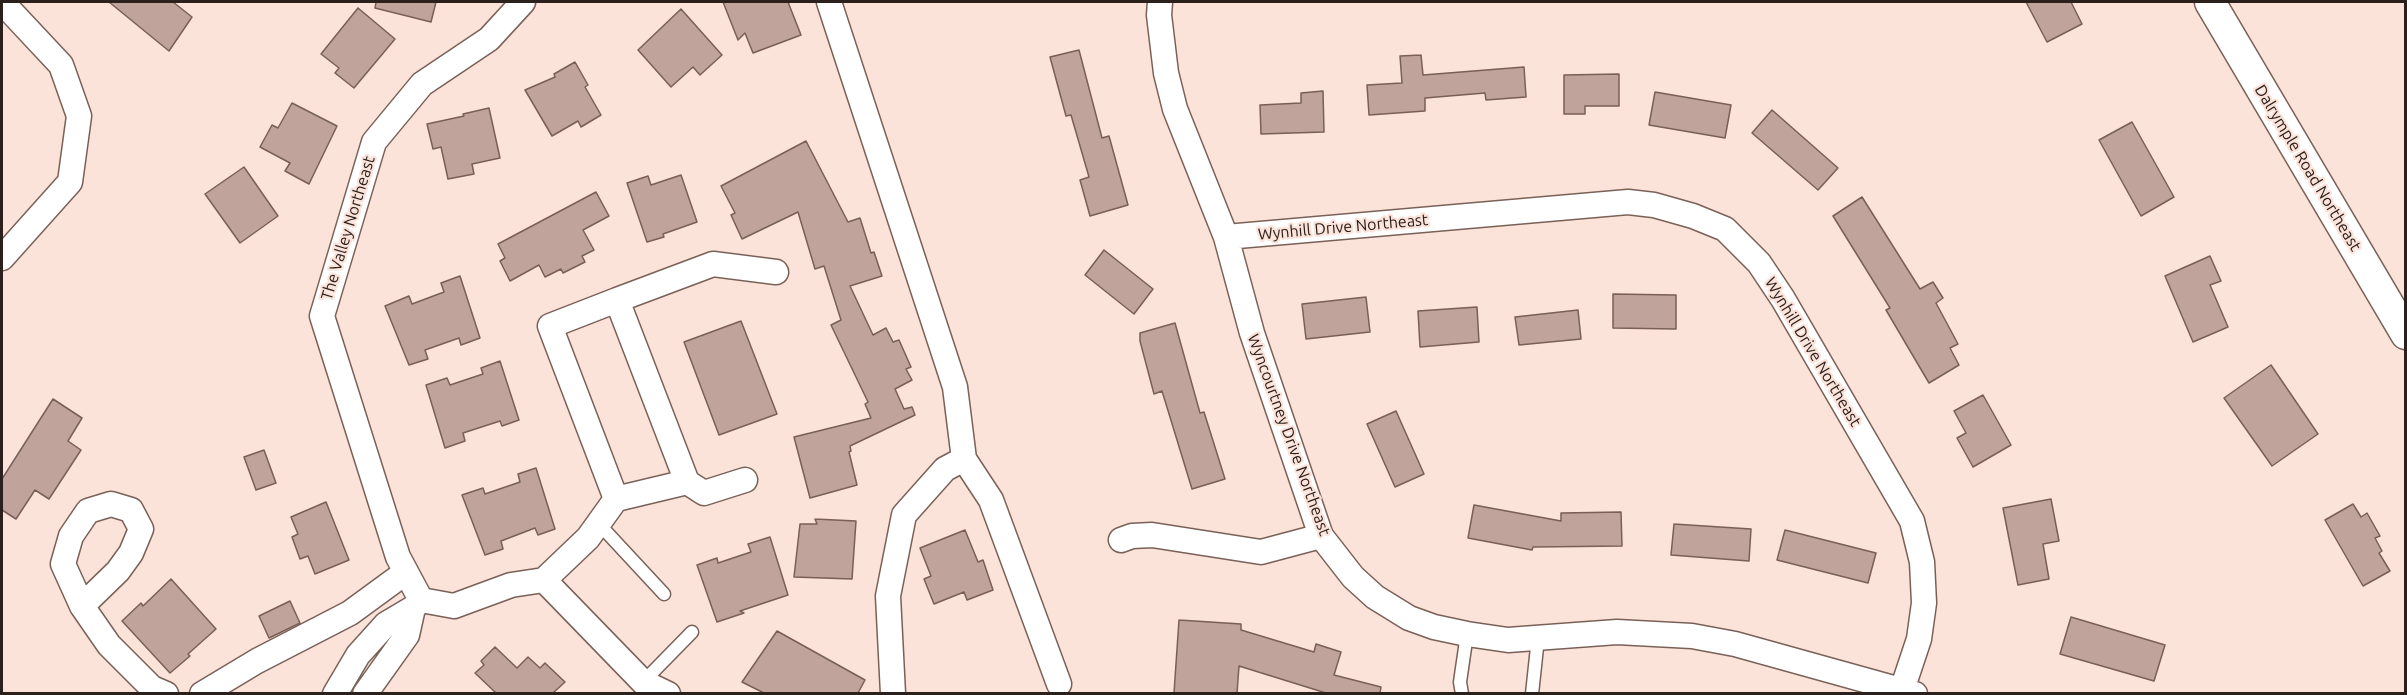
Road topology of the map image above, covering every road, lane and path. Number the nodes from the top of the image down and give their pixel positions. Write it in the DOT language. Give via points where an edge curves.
graph roads {
  1 [pos="2,2"];
  2 [pos="523,2"];
  3 [pos="829,2"];
  4 [pos="1160,2"];
  5 [pos="2210,2"];
  6 [pos="1226,237"];
  7 [pos="2,258"];
  8 [pos="776,272"];
  9 [pos="617,300"];
  10 [pos="2406,334"];
  11 [pos="964,459"];
  12 [pos="745,480"];
  13 [pos="687,482"];
  14 [pos="616,499"];
  15 [pos="598,524"];
  16 [pos="1322,536"];
  17 [pos="1121,540"];
  18 [pos="406,572"];
  19 [pos="544,580"];
  20 [pos="663,594"];
  21 [pos="417,604"];
  22 [pos="82,606"];
  23 [pos="692,632"];
  24 [pos="1467,634"];
  25 [pos="1538,638"];
  26 [pos="643,682"];
  27 [pos="1059,684"];
  28 [pos="1908,692"];
  29 [pos="166,693"];
  30 [pos="202,693"];
  31 [pos="335,693"];
  32 [pos="365,693"];
  33 [pos="668,693"];
  34 [pos="893,693"];
  35 [pos="1461,693"];
  36 [pos="1532,693"];
  1 -- 7 [label="street" via="62,65 78,116 69,182"];
  2 -- 18 [label="street, The Valley Northeast" via="489,39 422,84 374,142 322,316"];
  3 -- 11 [label="street" via="956,387"];
  4 -- 6 [label="street, Wyncourtney Drive Northeast" via="1166,73 1175,109"];
  5 -- 10 [label="street, Dalrymple Road Northeast"];
  6 -- 16 [label="street, Wyncourtney Drive Northeast" via="1252,333"];
  6 -- 28 [label="street, Wynhill Drive Northeast" via="1628,202 1654,205 1725,229 1759,263 1783,299 1912,521 1922,562 1924,603"];
  8 -- 9 [label="street" via="712,264"];
  9 -- 13 [label="street"];
  9 -- 14 [label="street" via="550,326"];
  11 -- 27 [label="street" via="991,500"];
  11 -- 34 [label="street" via="945,469 904,515 888,596"];
  12 -- 13 [label="street" via="704,493"];
  13 -- 14 [label="street"];
  14 -- 15 [label="street"];
  15 -- 19 [label="street"];
  15 -- 20 [label="lane"];
  16 -- 17 [label="street" via="1261,552 1152,535"];
  16 -- 24 [label="street, Wyncourtney Drive Northeast" via="1353,577 1375,597 1409,618"];
  18 -- 21 [label="street, The Valley Northeast"];
  18 -- 30 [label="street" via="350,613"];
  19 -- 21 [label="street" via="511,585 454,606"];
  19 -- 26 [label="street"];
  21 -- 31 [label="street" via="386,624 358,655"];
  21 -- 32 [label="street" via="407,635"];
  22 -- 29 [label="street" via="109,645 152,688"];
  23 -- 26 [label="lane"];
  24 -- 25 [label="street, Wyncourtney Drive Northeast" via="1508,640"];
  24 -- 35 [label="lane"];
  25 -- 28 [label="street, Wyncourtney Drive Northeast" via="1617,632 1692,636 1735,644"];
  25 -- 36 [label="lane"];
  26 -- 33 [label="street"];
}
